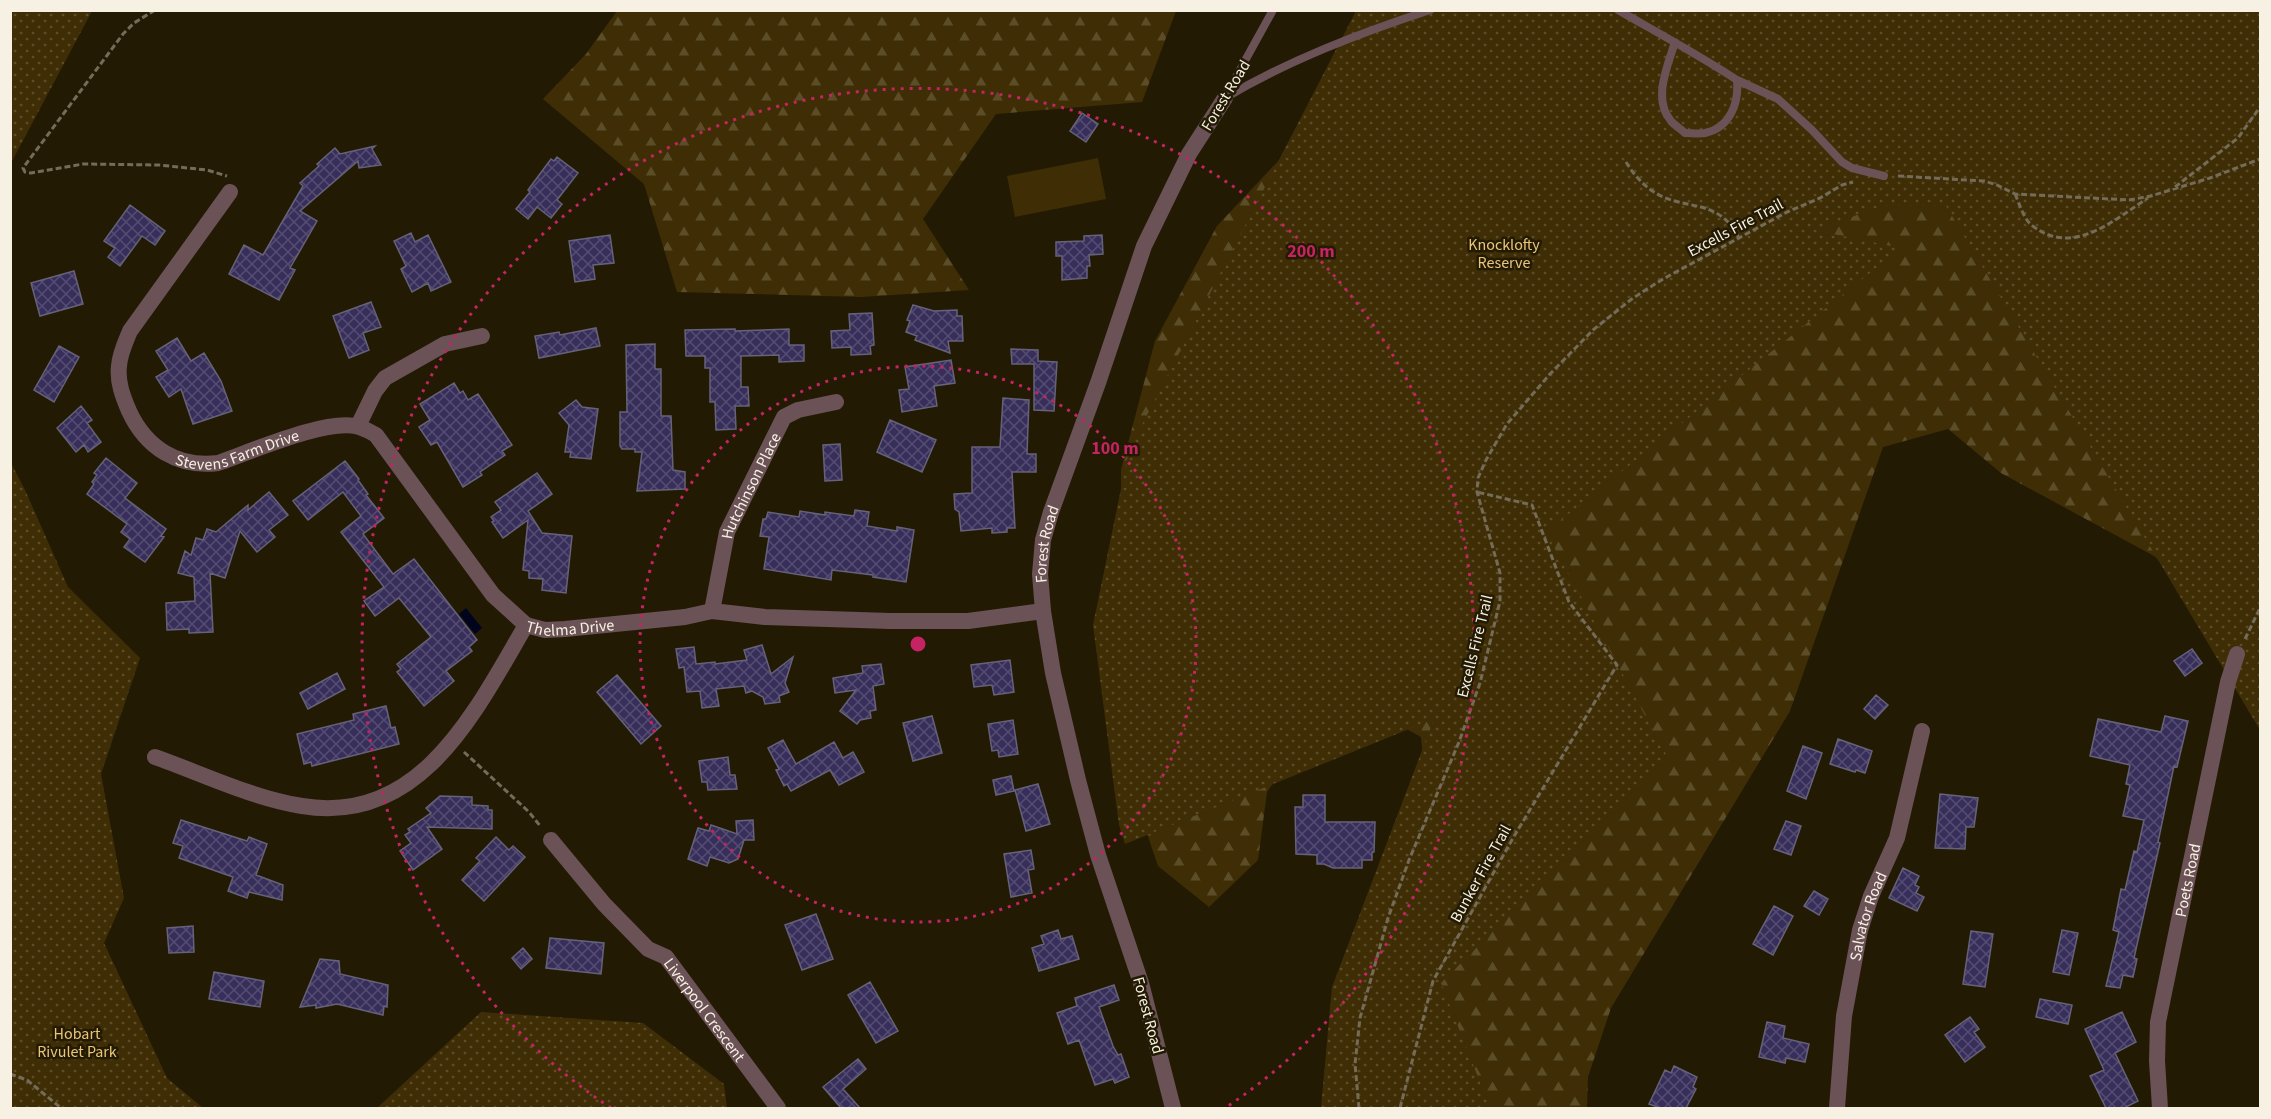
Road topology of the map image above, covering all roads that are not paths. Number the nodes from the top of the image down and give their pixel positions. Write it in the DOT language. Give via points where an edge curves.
graph roads {
  1 [pos="1273,10"];
  2 [pos="1430,10"];
  3 [pos="1618,10"];
  4 [pos="1675,42"];
  5 [pos="1737,80"];
  6 [pos="1225,98"];
  7 [pos="1884,176"];
  8 [pos="230,192"];
  9 [pos="482,336"];
  10 [pos="836,402"];
  11 [pos="358,426"];
  12 [pos="712,611"];
  13 [pos="1043,611"];
  14 [pos="526,625"];
  15 [pos="2237,654"];
  16 [pos="1922,730"];
  17 [pos="155,757"];
  18 [pos="551,840"];
  19 [pos="778,1108"];
  20 [pos="1173,1108"];
  21 [pos="1837,1108"];
  22 [pos="2160,1108"];
  1 -- 6 [label="lane, Forest Road"];
  2 -- 6 [label="lane" via="1287,66"];
  3 -- 4 [label="lane"];
  4 -- 5 [label="lane"];
  4 -- 5 [label="lane" via="1662,82 1662,98 1669,120 1685,133 1706,133 1721,125 1734,111"];
  5 -- 7 [label="lane" via="1778,99 1842,162"];
  6 -- 13 [label="street, Forest Road" via="1189,154 1144,246 1043,540"];
  8 -- 11 [label="street, Stevens Farm Drive" via="130,331 122,350 118,368 120,388 136,427 162,452 203,465 317,429"];
  9 -- 11 [label="street" via="445,344 385,378"];
  10 -- 12 [label="street, Hutchinson Place" via="784,417 727,532"];
  11 -- 14 [label="street" via="376,435 387,448 493,595"];
  12 -- 13 [label="street, Thelma Drive" via="776,618 968,621"];
  12 -- 14 [label="street, Thelma Drive" via="565,629 545,630"];
  13 -- 20 [label="street, Forest Road" via="1078,780 1098,855 1141,983"];
  14 -- 17 [label="street, Thelma Drive" via="500,673 433,764 407,785 373,802 304,807"];
  15 -- 22 [label="street, Poets Road" via="2158,1022"];
  16 -- 21 [label="street, Salvator Road" via="1897,838 1860,930 1844,1016"];
  18 -- 19 [label="street, Liverpool Crescent" via="648,949 666,957"];
}
